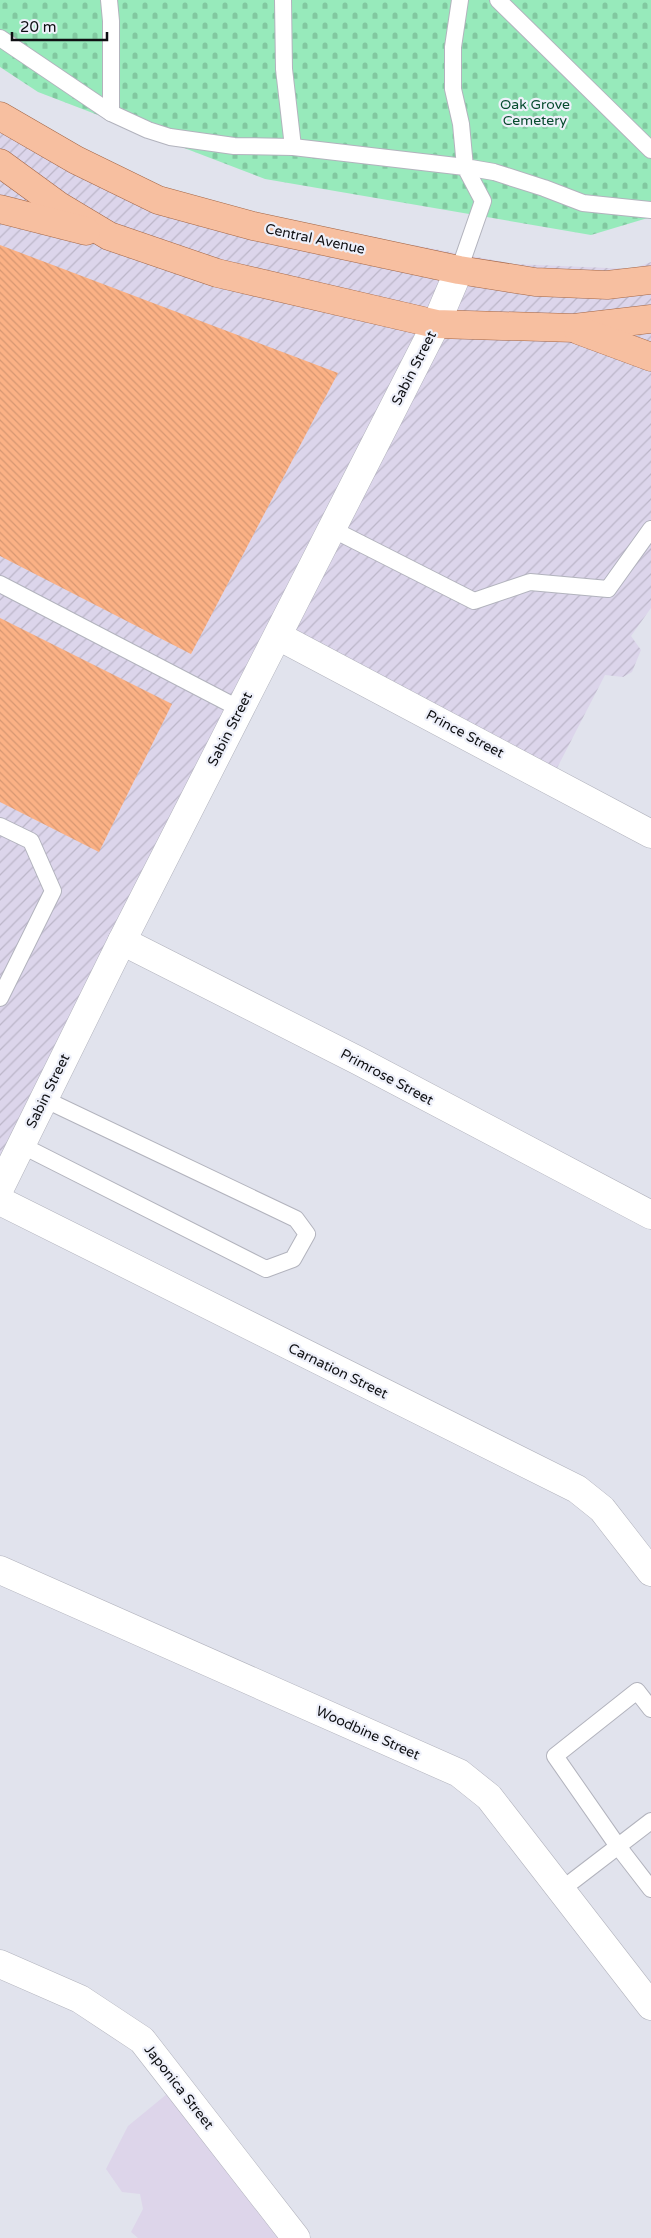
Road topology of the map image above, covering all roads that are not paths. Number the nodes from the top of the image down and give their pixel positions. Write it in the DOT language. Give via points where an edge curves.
graph roads {
  1 [pos="109,0"];
  2 [pos="283,0"];
  3 [pos="460,0"];
  4 [pos="498,0"];
  5 [pos="0,38"];
  6 [pos="111,113"];
  7 [pos="0,116"];
  8 [pos="293,147"];
  9 [pos="651,150"];
  10 [pos="0,163"];
  11 [pos="465,167"];
  12 [pos="0,209"];
  13 [pos="651,210"];
  14 [pos="109,236"];
  15 [pos="459,270"];
  16 [pos="651,280"];
  17 [pos="651,319"];
  18 [pos="436,324"];
  19 [pos="574,328"];
  20 [pos="651,357"];
  21 [pos="332,529"];
  22 [pos="651,529"];
  23 [pos="0,584"];
  24 [pos="278,636"];
  25 [pos="240,709"];
  26 [pos="0,826"];
  27 [pos="651,834"];
  28 [pos="122,941"];
  29 [pos="0,998"];
  30 [pos="44,1099"];
  31 [pos="21,1145"];
  32 [pos="0,1188"];
  33 [pos="0,1202"];
  34 [pos="651,1215"];
  35 [pos="0,1570"];
  36 [pos="651,1572"];
  37 [pos="651,1709"];
  38 [pos="651,1821"];
  39 [pos="617,1845"];
  40 [pos="651,1889"];
  41 [pos="561,1890"];
  42 [pos="0,1964"];
  43 [pos="651,2006"];
  44 [pos="296,2238"];
  1 -- 6 [label="lane"];
  2 -- 8 [label="lane" via="284,69"];
  3 -- 11 [label="lane" via="453,89 461,124"];
  4 -- 9 [label="lane"];
  5 -- 6 [label="lane"];
  6 -- 8 [label="lane" via="170,137 234,146"];
  7 -- 15 [label="main road, Central Avenue" via="76,160 158,200 252,226"];
  8 -- 11 [label="lane"];
  10 -- 14 [label="main road" via="59,206"];
  11 -- 13 [label="lane" via="502,175 583,203"];
  11 -- 15 [label="lane" via="483,201"];
  12 -- 14 [label="main road"];
  14 -- 18 [label="main road" via="217,273"];
  15 -- 16 [label="main road, Central Avenue" via="535,282 607,285"];
  15 -- 18 [label="street, Sabin Street"];
  17 -- 19 [label="main road"];
  18 -- 19 [label="main road"];
  18 -- 21 [label="street, Sabin Street"];
  19 -- 20 [label="main road"];
  21 -- 22 [label="lane" via="474,601 530,582 608,589"];
  21 -- 24 [label="street, Sabin Street"];
  23 -- 25 [label="lane"];
  24 -- 25 [label="street, Sabin Street"];
  24 -- 27 [label="street, Prince Street"];
  25 -- 28 [label="street, Sabin Street"];
  26 -- 29 [label="lane" via="31,841 53,891"];
  28 -- 30 [label="street, Sabin Street"];
  28 -- 34 [label="street, Primrose Street"];
  30 -- 31 [label="street, Sabin Street"];
  30 -- 31 [label="lane" via="296,1219 307,1234 293,1259 266,1269"];
  31 -- 32 [label="street, Sabin Street"];
  33 -- 36 [label="street, Carnation Street" via="577,1489 602,1509"];
  35 -- 41 [label="street, Woodbine Street" via="459,1773 489,1797"];
  37 -- 39 [label="lane" via="637,1691 555,1756"];
  38 -- 39 [label="lane"];
  39 -- 40 [label="lane"];
  39 -- 41 [label="lane"];
  41 -- 43 [label="street, Woodbine Street"];
  42 -- 44 [label="street, Japonica Street" via="80,1998 142,2040"];
}
